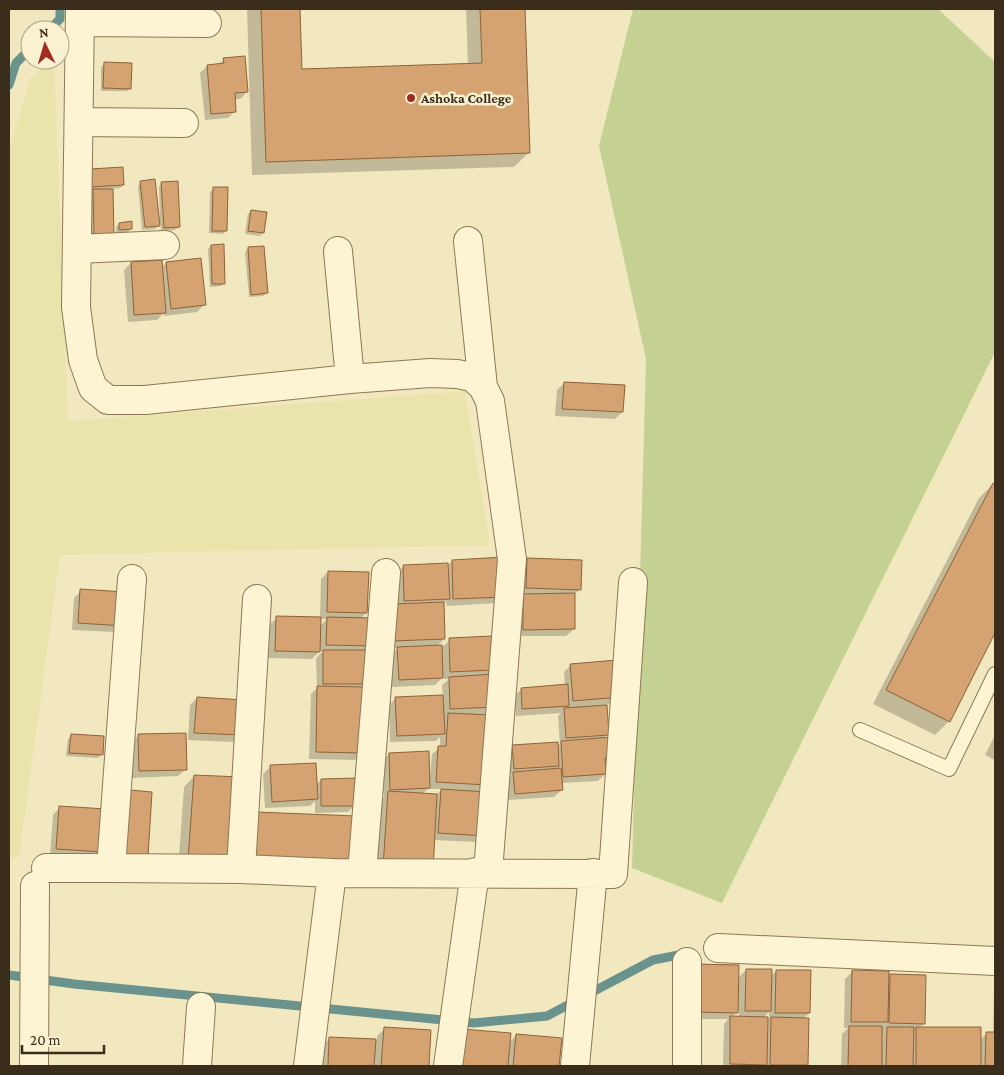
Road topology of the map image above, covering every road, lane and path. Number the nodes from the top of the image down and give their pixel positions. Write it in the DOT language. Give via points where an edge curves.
graph roads {
  1 [pos="80,15"];
  2 [pos="207,23"];
  3 [pos="79,122"];
  4 [pos="184,123"];
  5 [pos="468,241"];
  6 [pos="165,245"];
  7 [pos="77,249"];
  8 [pos="338,251"];
  9 [pos="350,379"];
  10 [pos="483,387"];
  11 [pos="386,573"];
  12 [pos="132,579"];
  13 [pos="633,582"];
  14 [pos="256,599"];
  15 [pos="995,674"];
  16 [pos="860,730"];
  17 [pos="111,868"];
  18 [pos="240,869"];
  19 [pos="482,872"];
  20 [pos="332,873"];
  21 [pos="362,873"];
  22 [pos="593,874"];
  23 [pos="718,948"];
  24 [pos="995,961"];
  25 [pos="687,962"];
  26 [pos="201,1006"];
  27 [pos="34,1066"];
  28 [pos="197,1066"];
  29 [pos="308,1066"];
  30 [pos="448,1066"];
  31 [pos="575,1066"];
  32 [pos="687,1066"];
  1 -- 2 [label="street"];
  1 -- 3 [label="street"];
  3 -- 4 [label="street"];
  3 -- 7 [label="street"];
  5 -- 10 [label="street"];
  6 -- 7 [label="street"];
  7 -- 9 [label="street" via="76,307 83,360 93,388 108,400 145,400"];
  8 -- 9 [label="street"];
  9 -- 10 [label="street" via="457,374 472,377"];
  10 -- 19 [label="street" via="490,401 512,559"];
  11 -- 21 [label="street"];
  12 -- 17 [label="street"];
  13 -- 22 [label="street" via="613,874"];
  14 -- 18 [label="street"];
  15 -- 16 [label="lane" via="949,769"];
  17 -- 18 [label="street"];
  17 -- 27 [label="street" via="40,877 34,959"];
  18 -- 20 [label="street"];
  19 -- 21 [label="street"];
  19 -- 22 [label="street"];
  19 -- 30 [label="street"];
  20 -- 21 [label="street"];
  20 -- 29 [label="street"];
  22 -- 31 [label="street"];
  23 -- 24 [label="street"];
  25 -- 32 [label="street"];
  26 -- 28 [label="street"];
}
